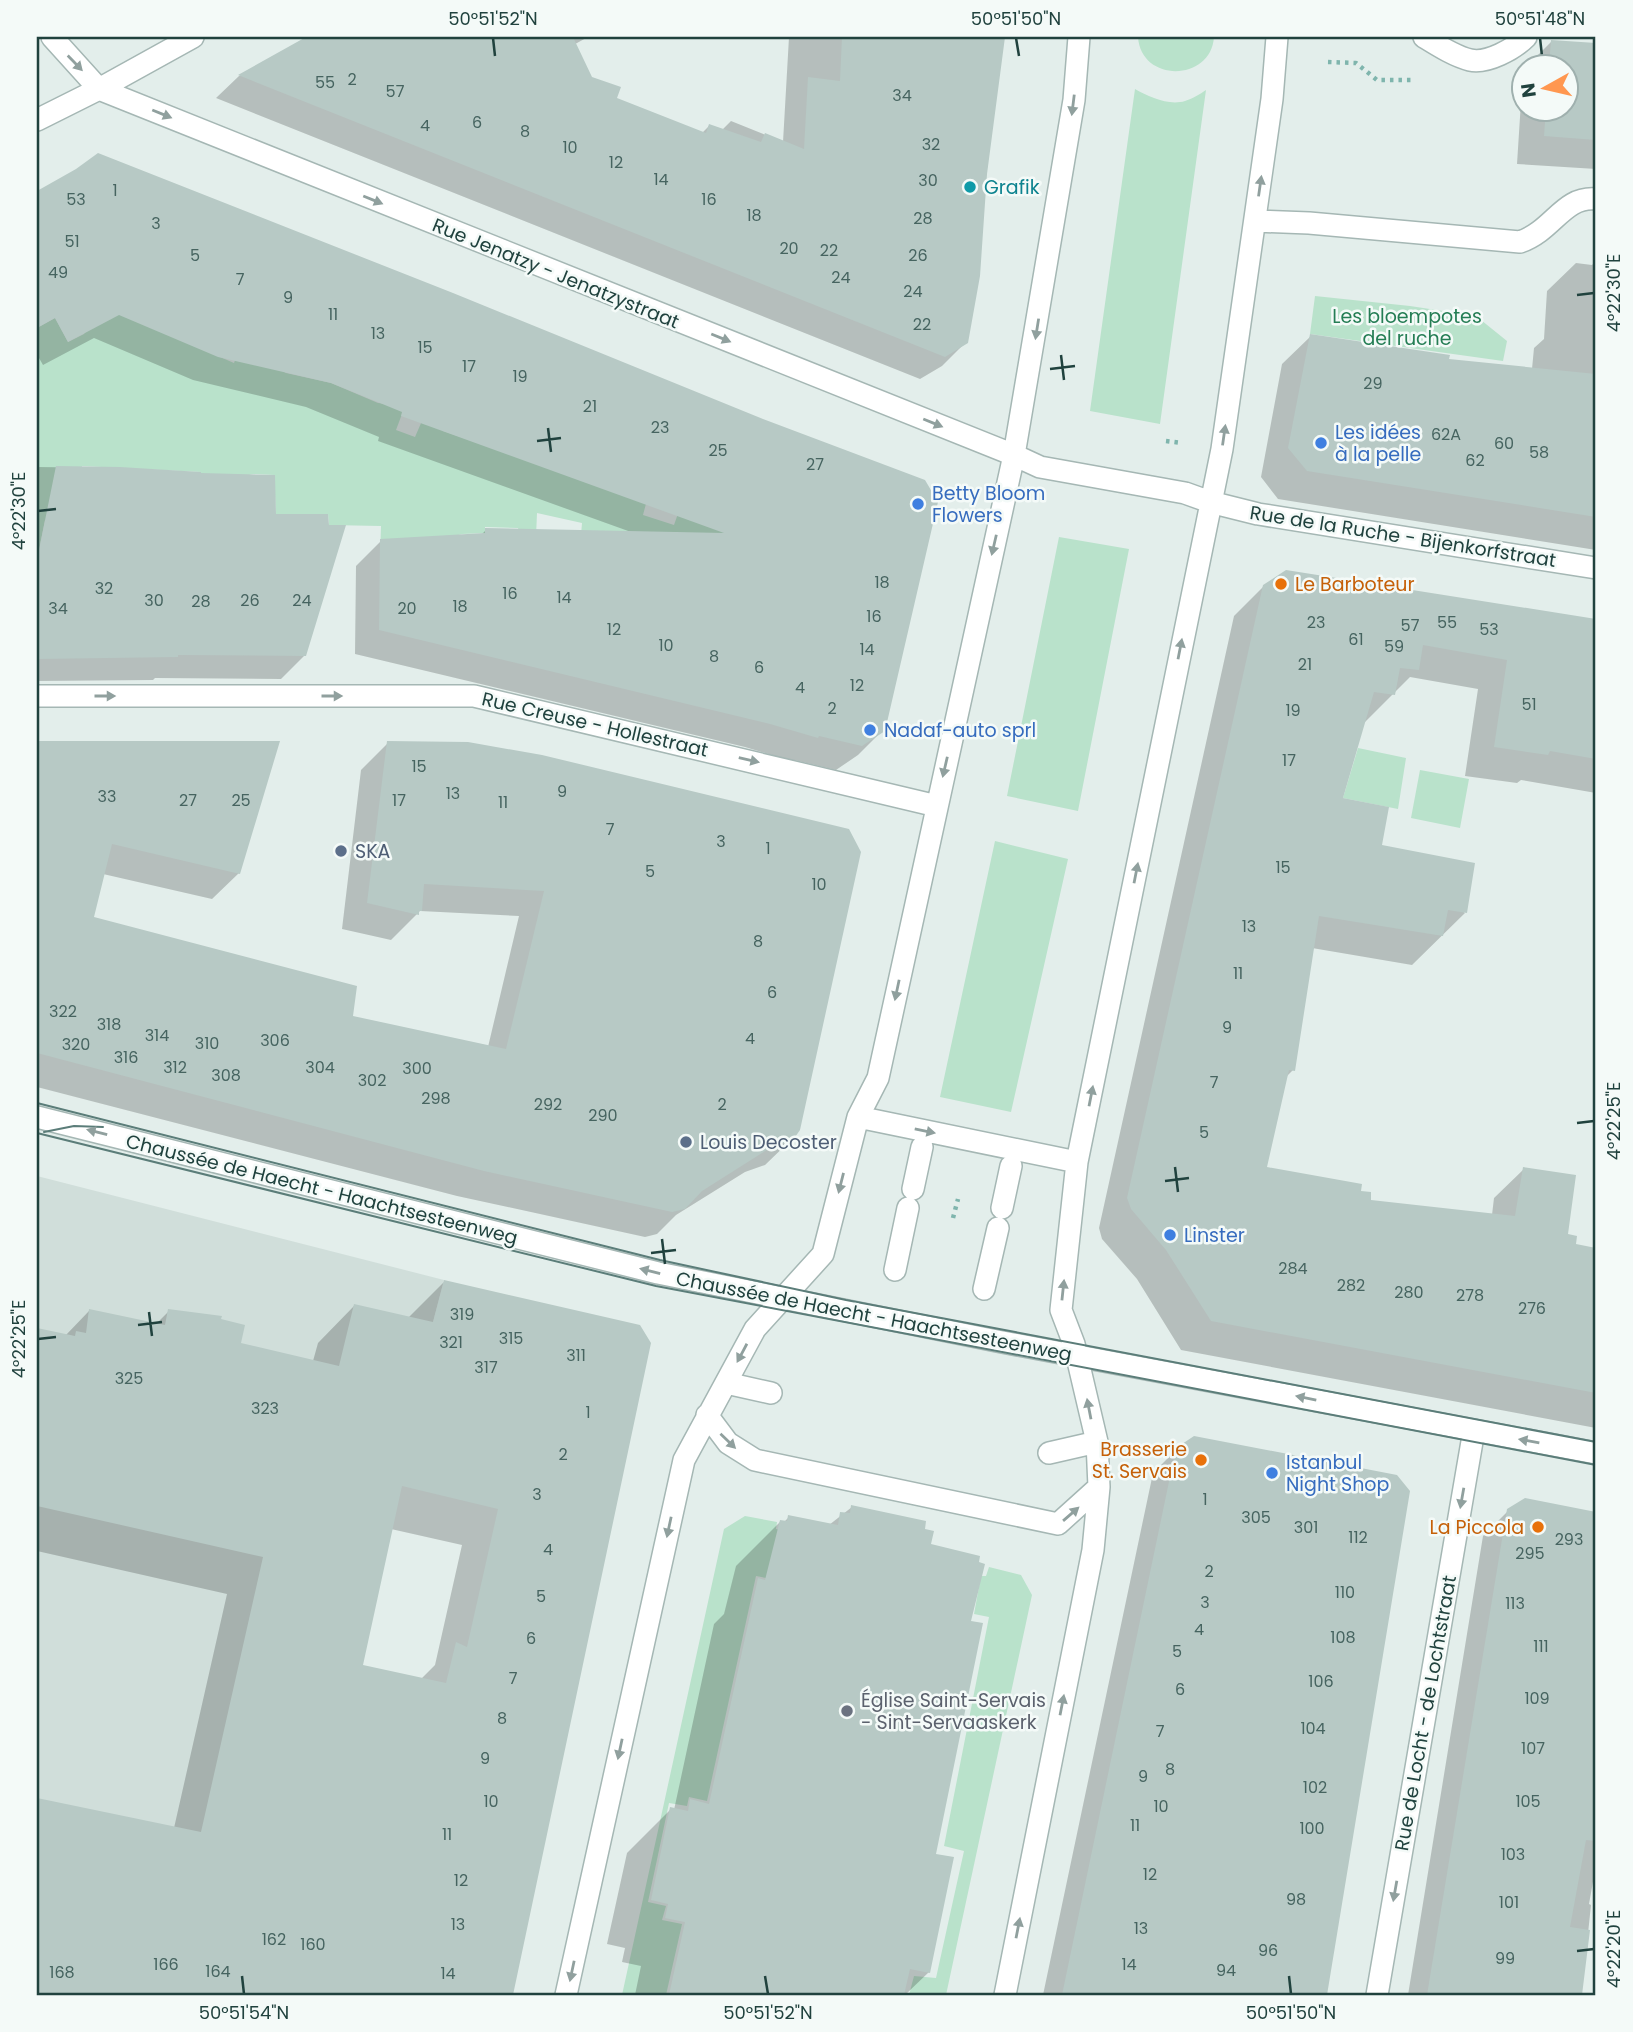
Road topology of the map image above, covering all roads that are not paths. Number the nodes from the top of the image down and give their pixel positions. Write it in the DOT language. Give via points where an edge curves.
graph roads {
  1 [pos="52,37"];
  2 [pos="193,37"];
  3 [pos="1079,37"];
  4 [pos="1277,37"];
  5 [pos="1424,37"];
  6 [pos="1526,37"];
  7 [pos="99,89"];
  8 [pos="37,120"];
  9 [pos="1596,199"];
  10 [pos="1255,221"];
  11 [pos="1014,455"];
  12 [pos="1210,502"];
  13 [pos="1596,568"];
  14 [pos="37,696"];
  15 [pos="937,806"];
  16 [pos="37,1116"];
  17 [pos="858,1117"];
  18 [pos="922,1147"];
  19 [pos="1077,1163"];
  20 [pos="1011,1166"];
  21 [pos="895,1270"];
  22 [pos="984,1289"];
  23 [pos="783,1299"];
  24 [pos="1077,1355"];
  25 [pos="726,1383"];
  26 [pos="771,1393"];
  27 [pos="707,1415"];
  28 [pos="1474,1430"];
  29 [pos="1097,1442"];
  30 [pos="1049,1453"];
  31 [pos="1596,1453"];
  32 [pos="1099,1487"];
  33 [pos="566,1995"];
  34 [pos="1005,1995"];
  35 [pos="1377,1995"];
  1 -- 7 [label="street, one-way"];
  2 -- 7 [label="street"];
  3 -- 11 [label="street, one-way" via="1070,125"];
  10 -- 4 [label="street, one-way"];
  5 -- 6 [label="street" via="1471,61 1489,58"];
  7 -- 8 [label="street"];
  7 -- 11 [label="street, Rue Jenatzy - Jenatzystraat, one-way"];
  9 -- 10 [label="street" via="1570,202 1535,237 1520,242"];
  12 -- 10 [label="street, one-way"];
  11 -- 12 [label="street, Rue Jenatzy - Jenatzystraat" via="1040,467 1185,493"];
  11 -- 15 [label="street, one-way"];
  12 -- 13 [label="street, Rue de la Ruche - Bijenkorfstraat" via="1258,514"];
  19 -- 12 [label="street, one-way"];
  14 -- 15 [label="street, Rue Creuse - Hollestraat, one-way" via="474,696"];
  15 -- 17 [label="street, one-way" via="878,1078"];
  23 -- 16 [label="street, Chaussée de Haecht - Haachtsesteenweg, one-way" via="657,1273"];
  17 -- 19 [label="street, one-way"];
  17 -- 23 [label="street, one-way" via="823,1254"];
  18 -- 21 [label="street"];
  24 -- 19 [label="street, one-way" via="1061,1310"];
  20 -- 22 [label="street"];
  23 -- 24 [label="street, Chaussée de Haecht - Haachtsesteenweg"];
  23 -- 25 [label="street, one-way" via="755,1329"];
  28 -- 24 [label="street, Chaussée de Haecht - Haachtsesteenweg, one-way"];
  29 -- 24 [label="street, one-way"];
  25 -- 26 [label="street"];
  25 -- 27 [label="street"];
  27 -- 32 [label="street, one-way" via="727,1443 755,1460 1058,1524"];
  27 -- 33 [label="street, one-way" via="684,1460"];
  31 -- 28 [label="street, Chaussée de Haecht - Haachtsesteenweg, one-way"];
  28 -- 35 [label="street, Rue de Locht - de Lochtstraat, one-way"];
  29 -- 30 [label="street"];
  29 -- 32 [label="street"];
  34 -- 32 [label="street, one-way" via="1093,1550"];
}
